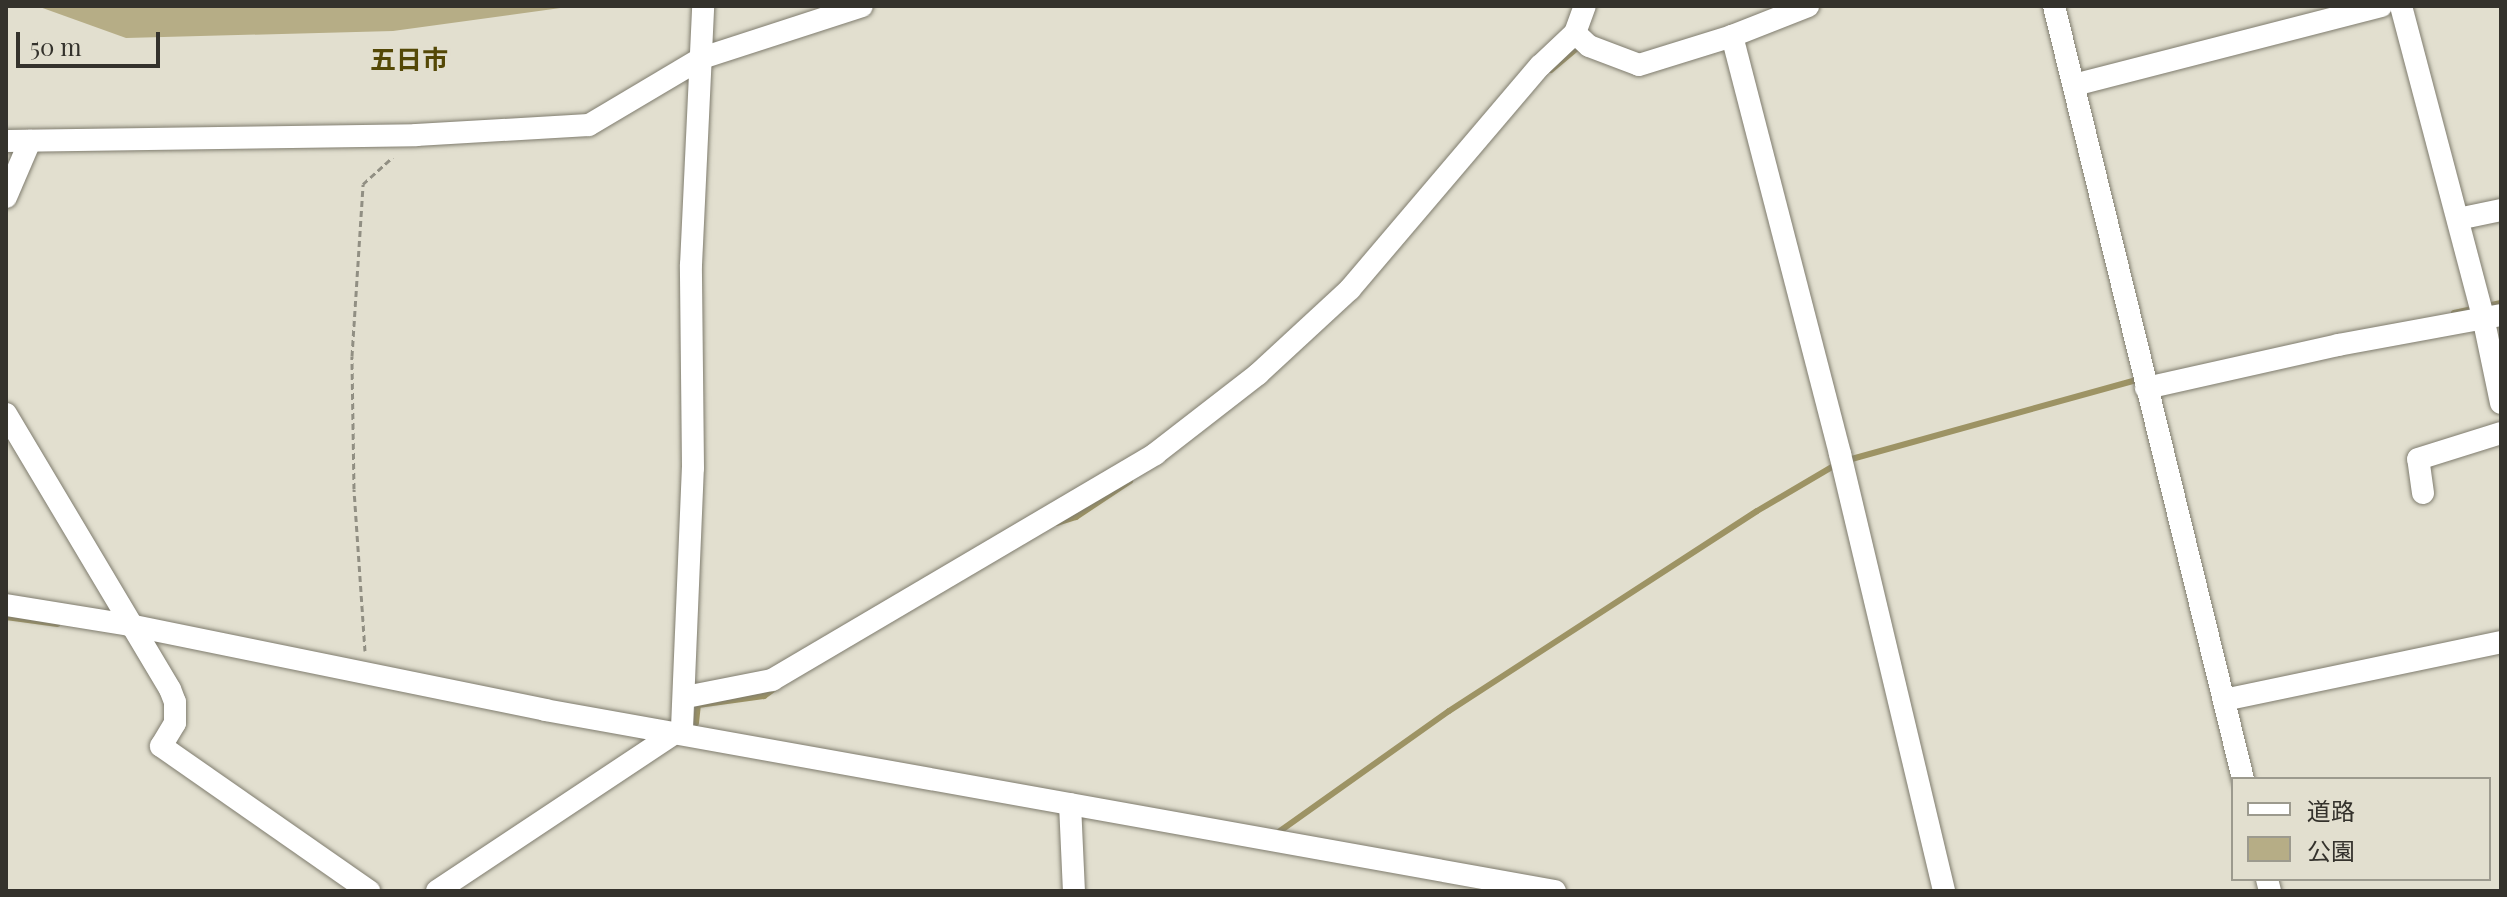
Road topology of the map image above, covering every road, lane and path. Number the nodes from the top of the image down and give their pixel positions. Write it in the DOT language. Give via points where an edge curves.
graph roads {
  1 [pos="703,6"];
  2 [pos="862,6"];
  3 [pos="1585,6"];
  4 [pos="1808,6"];
  5 [pos="2054,6"];
  6 [pos="2381,6"];
  7 [pos="2401,6"];
  8 [pos="815,16"];
  9 [pos="1575,33"];
  10 [pos="1732,36"];
  11 [pos="702,58"];
  12 [pos="2074,85"];
  13 [pos="416,135"];
  14 [pos="6,141"];
  15 [pos="30,141"];
  16 [pos="6,197"];
  17 [pos="2501,210"];
  18 [pos="2458,219"];
  19 [pos="2486,312"];
  20 [pos="2145,382"];
  21 [pos="2501,403"];
  22 [pos="6,414"];
  23 [pos="2501,433"];
  24 [pos="2423,493"];
  25 [pos="6,605"];
  26 [pos="129,625"];
  27 [pos="2501,642"];
  28 [pos="366,673"];
  29 [pos="686,697"];
  30 [pos="2224,700"];
  31 [pos="668,739"];
  32 [pos="2243,777"];
  33 [pos="1069,811"];
  34 [pos="369,891"];
  35 [pos="437,891"];
  36 [pos="1074,891"];
  37 [pos="1555,891"];
  38 [pos="1944,891"];
  1 -- 11 [label="street"];
  2 -- 8 [label="street"];
  3 -- 9 [label="street"];
  4 -- 10 [label="street"];
  5 -- 12 [label="street"];
  6 -- 12 [label="street"];
  7 -- 18 [label="street"];
  8 -- 11 [label="street"];
  9 -- 10 [label="street" via="1589,46 1639,65"];
  9 -- 29 [label="street" via="1540,66 1350,289 1258,374 1155,454 772,680"];
  10 -- 38 [label="street"];
  11 -- 13 [label="street" via="589,125"];
  11 -- 29 [label="street" via="691,265 693,468"];
  12 -- 20 [label="street"];
  13 -- 15 [label="street"];
  13 -- 28 [label="path" via="363,184 352,429"];
  14 -- 15 [label="street"];
  15 -- 16 [label="street"];
  17 -- 18 [label="street"];
  18 -- 19 [label="street"];
  19 -- 20 [label="street"];
  19 -- 21 [label="street"];
  20 -- 30 [label="street"];
  22 -- 26 [label="street"];
  23 -- 24 [label="street" via="2418,459"];
  25 -- 26 [label="street"];
  26 -- 28 [label="street"];
  26 -- 34 [label="street" via="175,702 175,723 161,746"];
  27 -- 30 [label="street"];
  28 -- 31 [label="street"];
  29 -- 31 [label="street" via="682,728"];
  30 -- 32 [label="street"];
  31 -- 33 [label="street"];
  31 -- 35 [label="street"];
  33 -- 36 [label="street"];
  33 -- 37 [label="street"];
}
